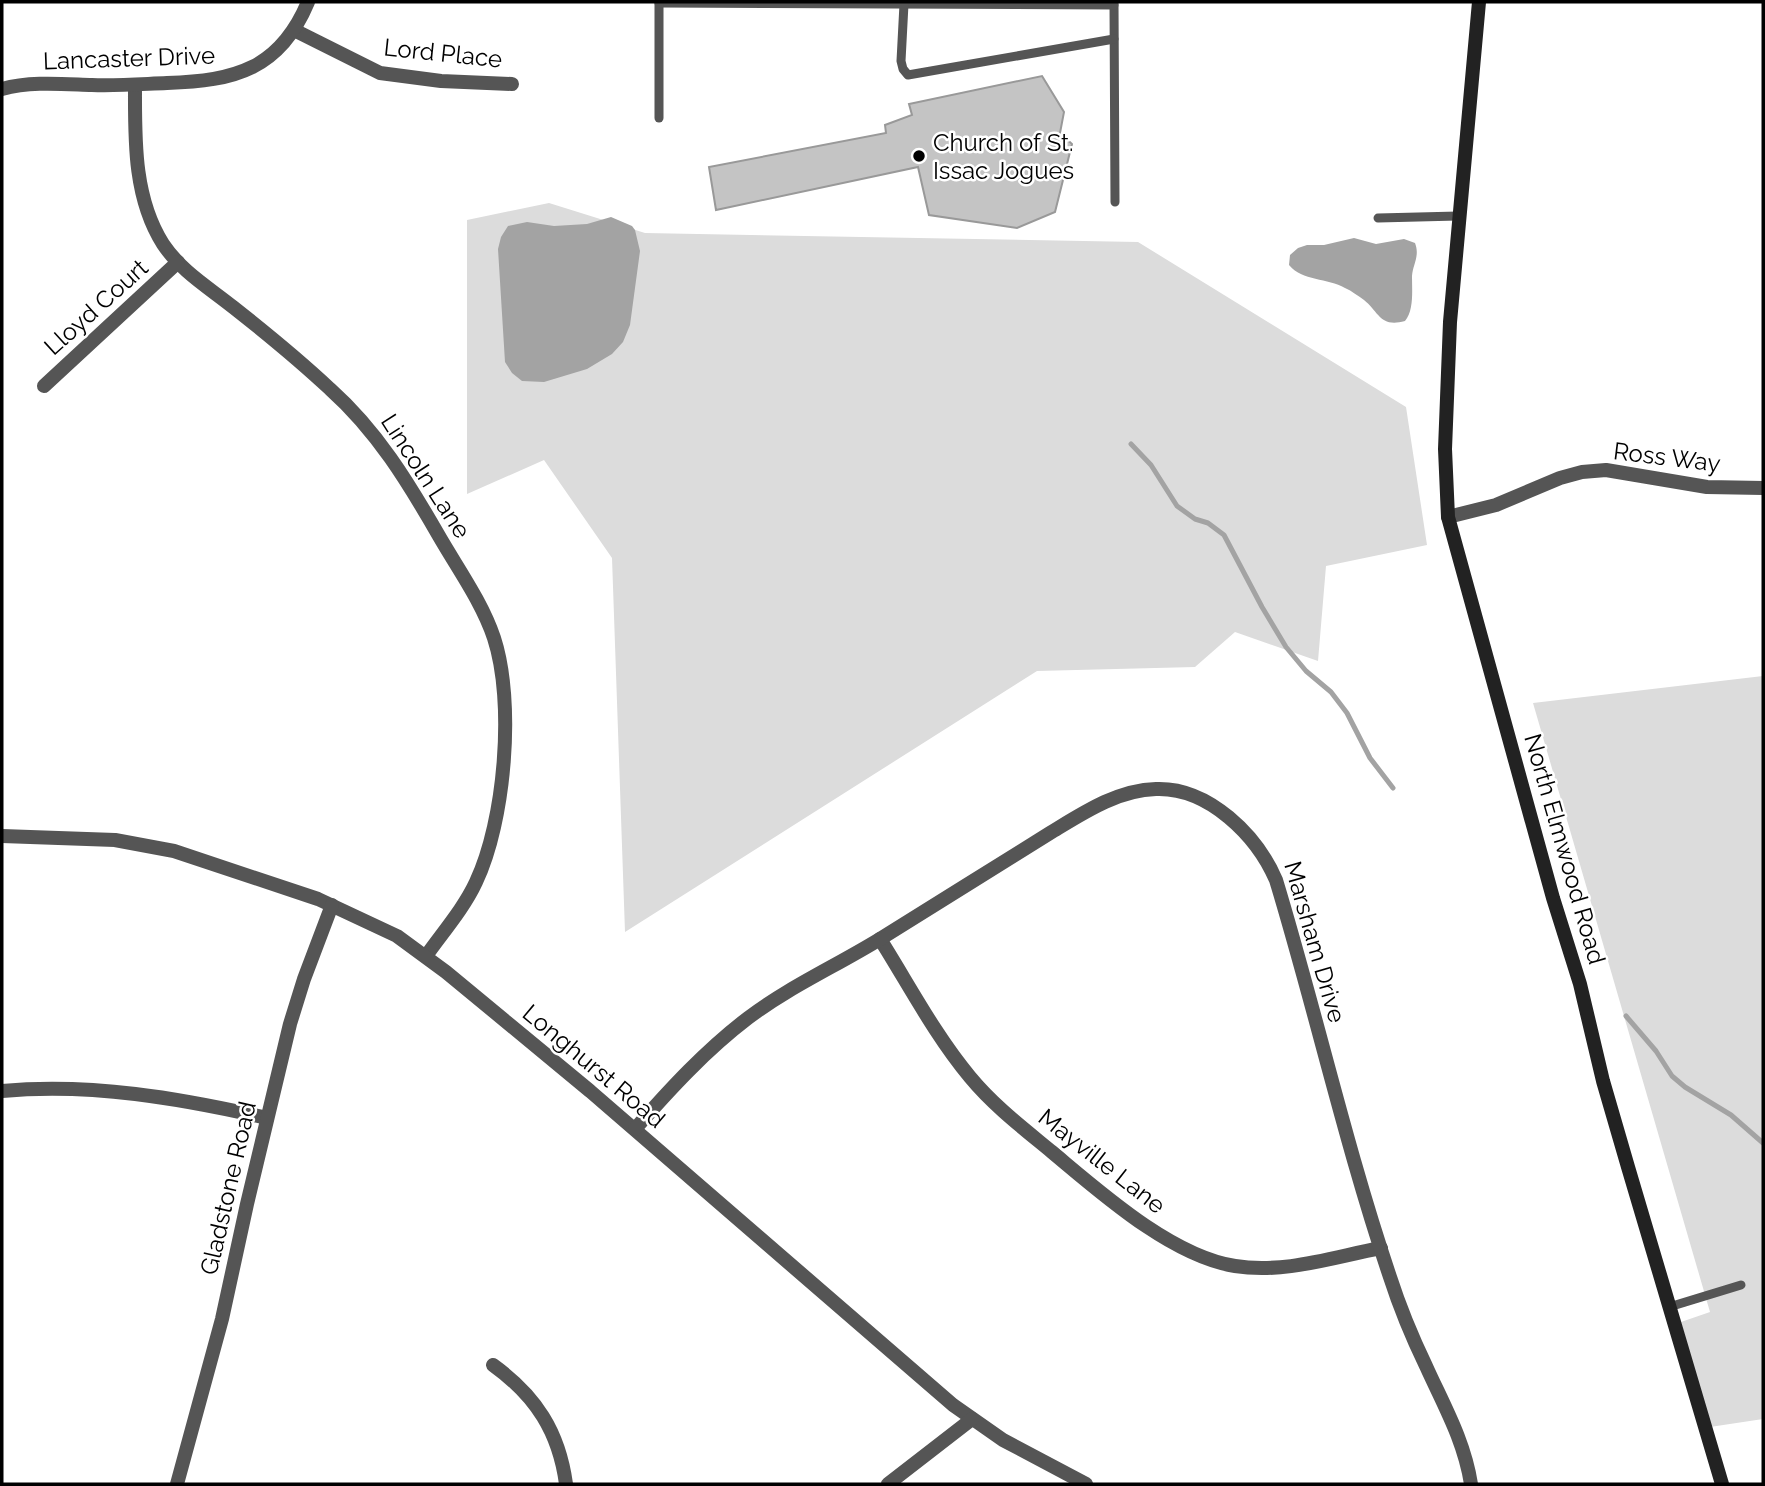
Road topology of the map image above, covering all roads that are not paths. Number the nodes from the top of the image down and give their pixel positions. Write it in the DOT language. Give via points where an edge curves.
graph roads {
  1 [pos="308,2"];
  2 [pos="659,2"];
  3 [pos="1479,2"];
  4 [pos="1114,3"];
  5 [pos="904,4"];
  6 [pos="293,30"];
  7 [pos="1114,40"];
  8 [pos="512,84"];
  9 [pos="135,85"];
  10 [pos="2,89"];
  11 [pos="659,118"];
  12 [pos="1115,202"];
  13 [pos="1458,216"];
  14 [pos="1378,218"];
  15 [pos="178,262"];
  16 [pos="44,386"];
  17 [pos="1763,488"];
  18 [pos="1448,517"];
  19 [pos="2,836"];
  20 [pos="332,905"];
  21 [pos="880,939"];
  22 [pos="426,956"];
  23 [pos="2,1091"];
  24 [pos="267,1118"];
  25 [pos="635,1129"];
  26 [pos="1381,1248"];
  27 [pos="1741,1285"];
  28 [pos="1669,1307"];
  29 [pos="494,1365"];
  30 [pos="972,1419"];
  31 [pos="177,1484"];
  32 [pos="566,1484"];
  33 [pos="888,1484"];
  34 [pos="1086,1484"];
  35 [pos="1471,1484"];
  36 [pos="1722,1484"];
  1 -- 6 [label="street, Lancaster Drive"];
  2 -- 5 [label="lane"];
  2 -- 11 [label="lane"];
  3 -- 13 [label="main road, North Elmwood Road"];
  4 -- 5 [label="lane"];
  4 -- 7 [label="lane"];
  5 -- 7 [label="lane" via="901,61 908,75"];
  6 -- 8 [label="street, Lord Place" via="380,73 441,82"];
  6 -- 9 [label="street, Lancaster Drive" via="270,57 250,70 201,82"];
  7 -- 12 [label="lane"];
  9 -- 10 [label="street, Lancaster Drive" via="50,84"];
  9 -- 15 [label="street, Lincoln Lane" via="140,181 153,224"];
  13 -- 14 [label="lane"];
  13 -- 18 [label="main road, North Elmwood Road" via="1445,449"];
  15 -- 16 [label="street, Lloyd Court"];
  15 -- 22 [label="street, Lincoln Lane" via="363,421 431,521 494,636 505,714 491,843 475,884"];
  17 -- 18 [label="street, Ross Way" via="1707,487 1606,470 1582,472 1503,503"];
  18 -- 28 [label="main road, North Elmwood Road"];
  19 -- 20 [label="street, Longhurst Road" via="114,839 174,850"];
  20 -- 22 [label="street, Longhurst Road" via="397,936"];
  20 -- 24 [label="street, Gladstone Road" via="296,1001"];
  21 -- 25 [label="street, Marsham Drive" via="789,990 748,1019 676,1082"];
  21 -- 26 [label="street, Mayville Lane" via="953,1054 987,1097 1140,1222 1186,1249 1232,1266 1279,1268"];
  21 -- 26 [label="street, Marsham Drive" via="1026,846 1115,797 1159,789 1181,793 1221,812 1253,840 1276,880"];
  22 -- 25 [label="street, Longhurst Road"];
  23 -- 24 [label="street" via="141,1093"];
  24 -- 31 [label="street, Gladstone Road" via="222,1319"];
  25 -- 30 [label="street, Longhurst Road"];
  26 -- 35 [label="street, Marsham Drive" via="1411,1332 1457,1430"];
  27 -- 28 [label="lane"];
  28 -- 36 [label="main road, North Elmwood Road"];
  29 -- 32 [label="street" via="547,1422 559,1449"];
  30 -- 33 [label="street"];
  30 -- 34 [label="street, Longhurst Road" via="1029,1456"];
}
